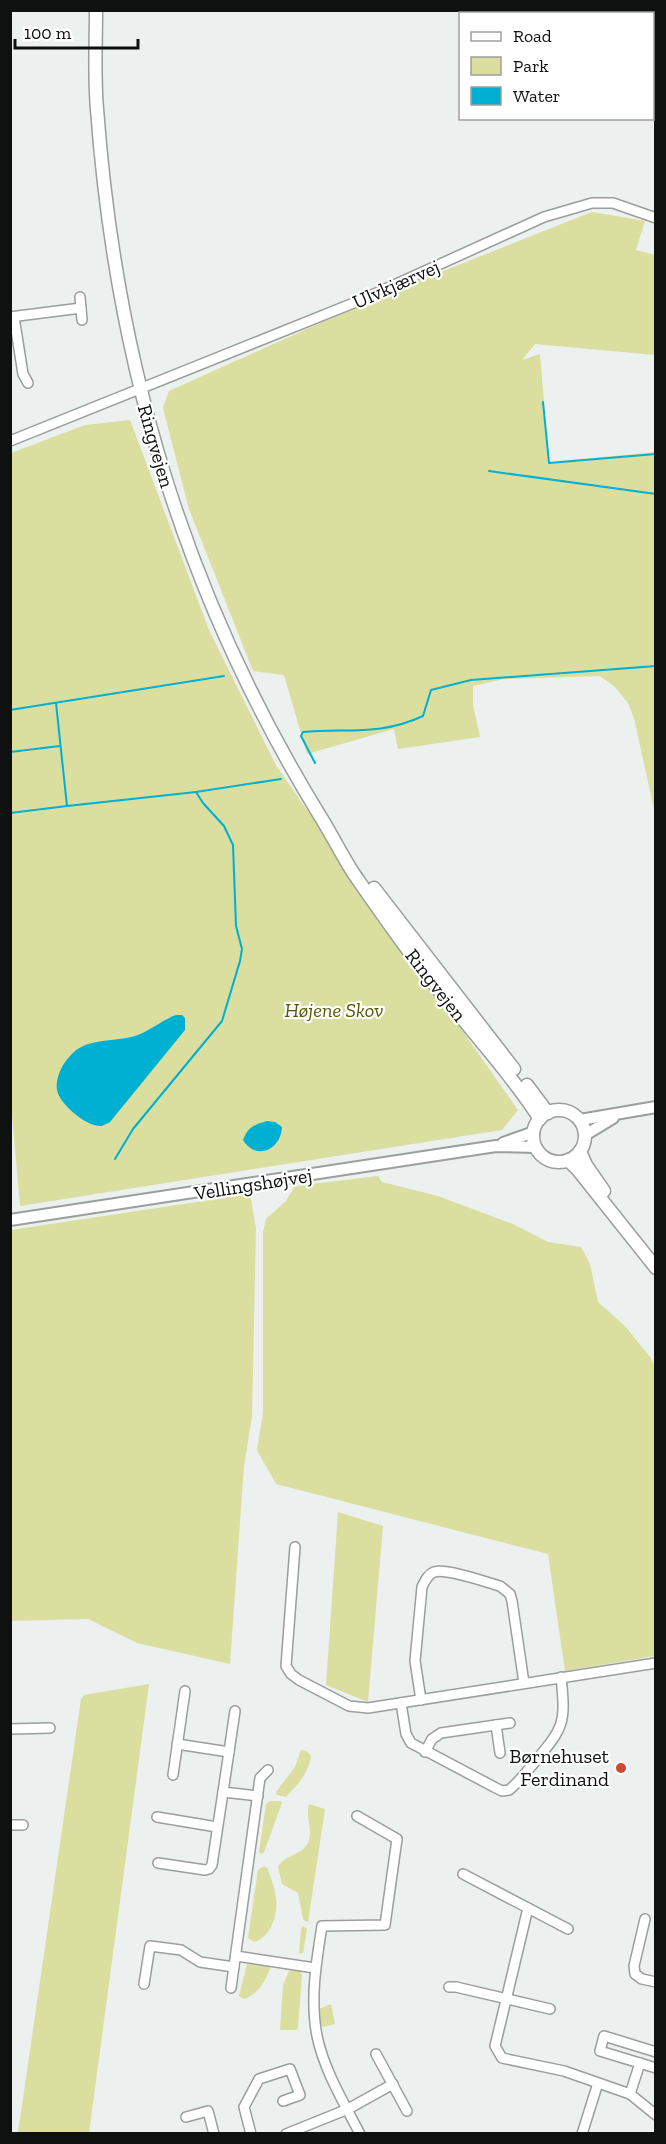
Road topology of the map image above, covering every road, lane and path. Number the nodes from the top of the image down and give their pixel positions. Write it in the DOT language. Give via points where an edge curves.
graph roads {
  1 [pos="96,10"];
  2 [pos="656,218"];
  3 [pos="80,297"];
  4 [pos="81,308"];
  5 [pos="12,317"];
  6 [pos="82,320"];
  7 [pos="28,383"];
  8 [pos="139,390"];
  9 [pos="10,441"];
  10 [pos="656,1107"];
  11 [pos="618,1115"];
  12 [pos="544,1116"];
  13 [pos="580,1120"];
  14 [pos="534,1132"];
  15 [pos="585,1135"];
  16 [pos="496,1146"];
  17 [pos="536,1147"];
  18 [pos="580,1151"];
  19 [pos="568,1160"];
  20 [pos="10,1220"];
  21 [pos="656,1255"];
  22 [pos="656,1268"];
  23 [pos="295,1547"];
  24 [pos="656,1663"];
  25 [pos="561,1677"];
  26 [pos="524,1683"];
  27 [pos="185,1690"];
  28 [pos="421,1700"];
  29 [pos="401,1703"];
  30 [pos="235,1711"];
  31 [pos="510,1723"];
  32 [pos="496,1725"];
  33 [pos="50,1728"];
  34 [pos="10,1729"];
  35 [pos="177,1744"];
  36 [pos="228,1752"];
  37 [pos="425,1752"];
  38 [pos="500,1753"];
  39 [pos="268,1770"];
  40 [pos="173,1774"];
  41 [pos="222,1791"];
  42 [pos="258,1796"];
  43 [pos="157,1816"];
  44 [pos="357,1816"];
  45 [pos="10,1825"];
  46 [pos="23,1825"];
  47 [pos="217,1827"];
  48 [pos="158,1863"];
  49 [pos="463,1874"];
  50 [pos="528,1908"];
  51 [pos="645,1919"];
  52 [pos="568,1929"];
  53 [pos="236,1956"];
  54 [pos="234,1966"];
  55 [pos="315,1968"];
  56 [pos="656,1982"];
  57 [pos="144,1984"];
  58 [pos="449,1987"];
  59 [pos="231,1988"];
  60 [pos="506,1999"];
  61 [pos="550,2008"];
  62 [pos="656,2052"];
  63 [pos="376,2054"];
  64 [pos="640,2063"];
  65 [pos="656,2068"];
  66 [pos="598,2083"];
  67 [pos="393,2084"];
  68 [pos="630,2094"];
  69 [pos="283,2101"];
  70 [pos="348,2109"];
  71 [pos="407,2111"];
  72 [pos="656,2115"];
  73 [pos="186,2117"];
  74 [pos="214,2133"];
  75 [pos="251,2133"];
  76 [pos="286,2133"];
  77 [pos="360,2133"];
  78 [pos="582,2133"];
  1 -- 8 [label="main road, Ringvejen" via="96,107 115,266"];
  2 -- 8 [label="street, Ulvkjærvej" via="613,203 570,208 361,300"];
  3 -- 4 [label="street"];
  4 -- 5 [label="street"];
  4 -- 6 [label="street"];
  5 -- 7 [label="street"];
  8 -- 9 [label="street, Ulvkjærvej"];
  8 -- 12 [label="main road, Ringvejen" via="175,509 209,600 286,759 352,871 423,969"];
  10 -- 11 [label="street"];
  11 -- 13 [label="street"];
  11 -- 15 [label="street"];
  12 -- 13 [label="main road" via="565,1111"];
  12 -- 14 [label="main road"];
  13 -- 15 [label="main road"];
  14 -- 16 [label="street, Vellingshøjvej"];
  14 -- 17 [label="main road"];
  15 -- 18 [label="main road"];
  16 -- 17 [label="street, Vellingshøjvej"];
  16 -- 20 [label="street, Vellingshøjvej"];
  17 -- 19 [label="main road" via="547,1158"];
  18 -- 19 [label="main road"];
  18 -- 21 [label="main road" via="606,1193"];
  19 -- 22 [label="main road"];
  23 -- 29 [label="street" via="286,1657 291,1674 358,1708"];
  24 -- 25 [label="street"];
  25 -- 26 [label="street"];
  25 -- 37 [label="street" via="564,1709 556,1737 509,1790 502,1791"];
  26 -- 28 [label="street"];
  26 -- 28 [label="street" via="507,1590 451,1574 432,1573 422,1587 415,1660"];
  27 -- 35 [label="street"];
  28 -- 29 [label="street"];
  29 -- 37 [label="street" via="406,1734 411,1743"];
  30 -- 36 [label="street"];
  31 -- 32 [label="street"];
  32 -- 37 [label="street" via="441,1733 432,1739"];
  32 -- 38 [label="street"];
  33 -- 34 [label="street"];
  35 -- 36 [label="street"];
  35 -- 40 [label="street"];
  36 -- 41 [label="street"];
  39 -- 42 [label="street" via="260,1778"];
  41 -- 42 [label="street"];
  41 -- 47 [label="street"];
  42 -- 53 [label="street"];
  43 -- 47 [label="street"];
  44 -- 55 [label="street" via="397,1839 385,1925 322,1926"];
  45 -- 46 [label="street"];
  47 -- 48 [label="street" via="209,1869"];
  49 -- 50 [label="street"];
  50 -- 52 [label="street"];
  50 -- 60 [label="street"];
  51 -- 56 [label="street" via="634,1970 642,1979"];
  53 -- 54 [label="street"];
  53 -- 55 [label="street"];
  54 -- 57 [label="street" via="200,1962 181,1950 150,1946"];
  54 -- 59 [label="street"];
  55 -- 70 [label="street" via="317,2037"];
  58 -- 60 [label="street"];
  60 -- 61 [label="street"];
  60 -- 66 [label="street" via="495,2046 502,2058 564,2071"];
  62 -- 64 [label="street" via="604,2036 600,2050"];
  63 -- 67 [label="street"];
  64 -- 65 [label="street"];
  64 -- 68 [label="street"];
  66 -- 68 [label="street"];
  66 -- 78 [label="street"];
  67 -- 70 [label="street"];
  67 -- 71 [label="street"];
  68 -- 72 [label="street"];
  69 -- 75 [label="street" via="300,2095 290,2069 259,2079 244,2107"];
  70 -- 76 [label="street"];
  70 -- 77 [label="street"];
  73 -- 74 [label="street" via="208,2111"];
}
